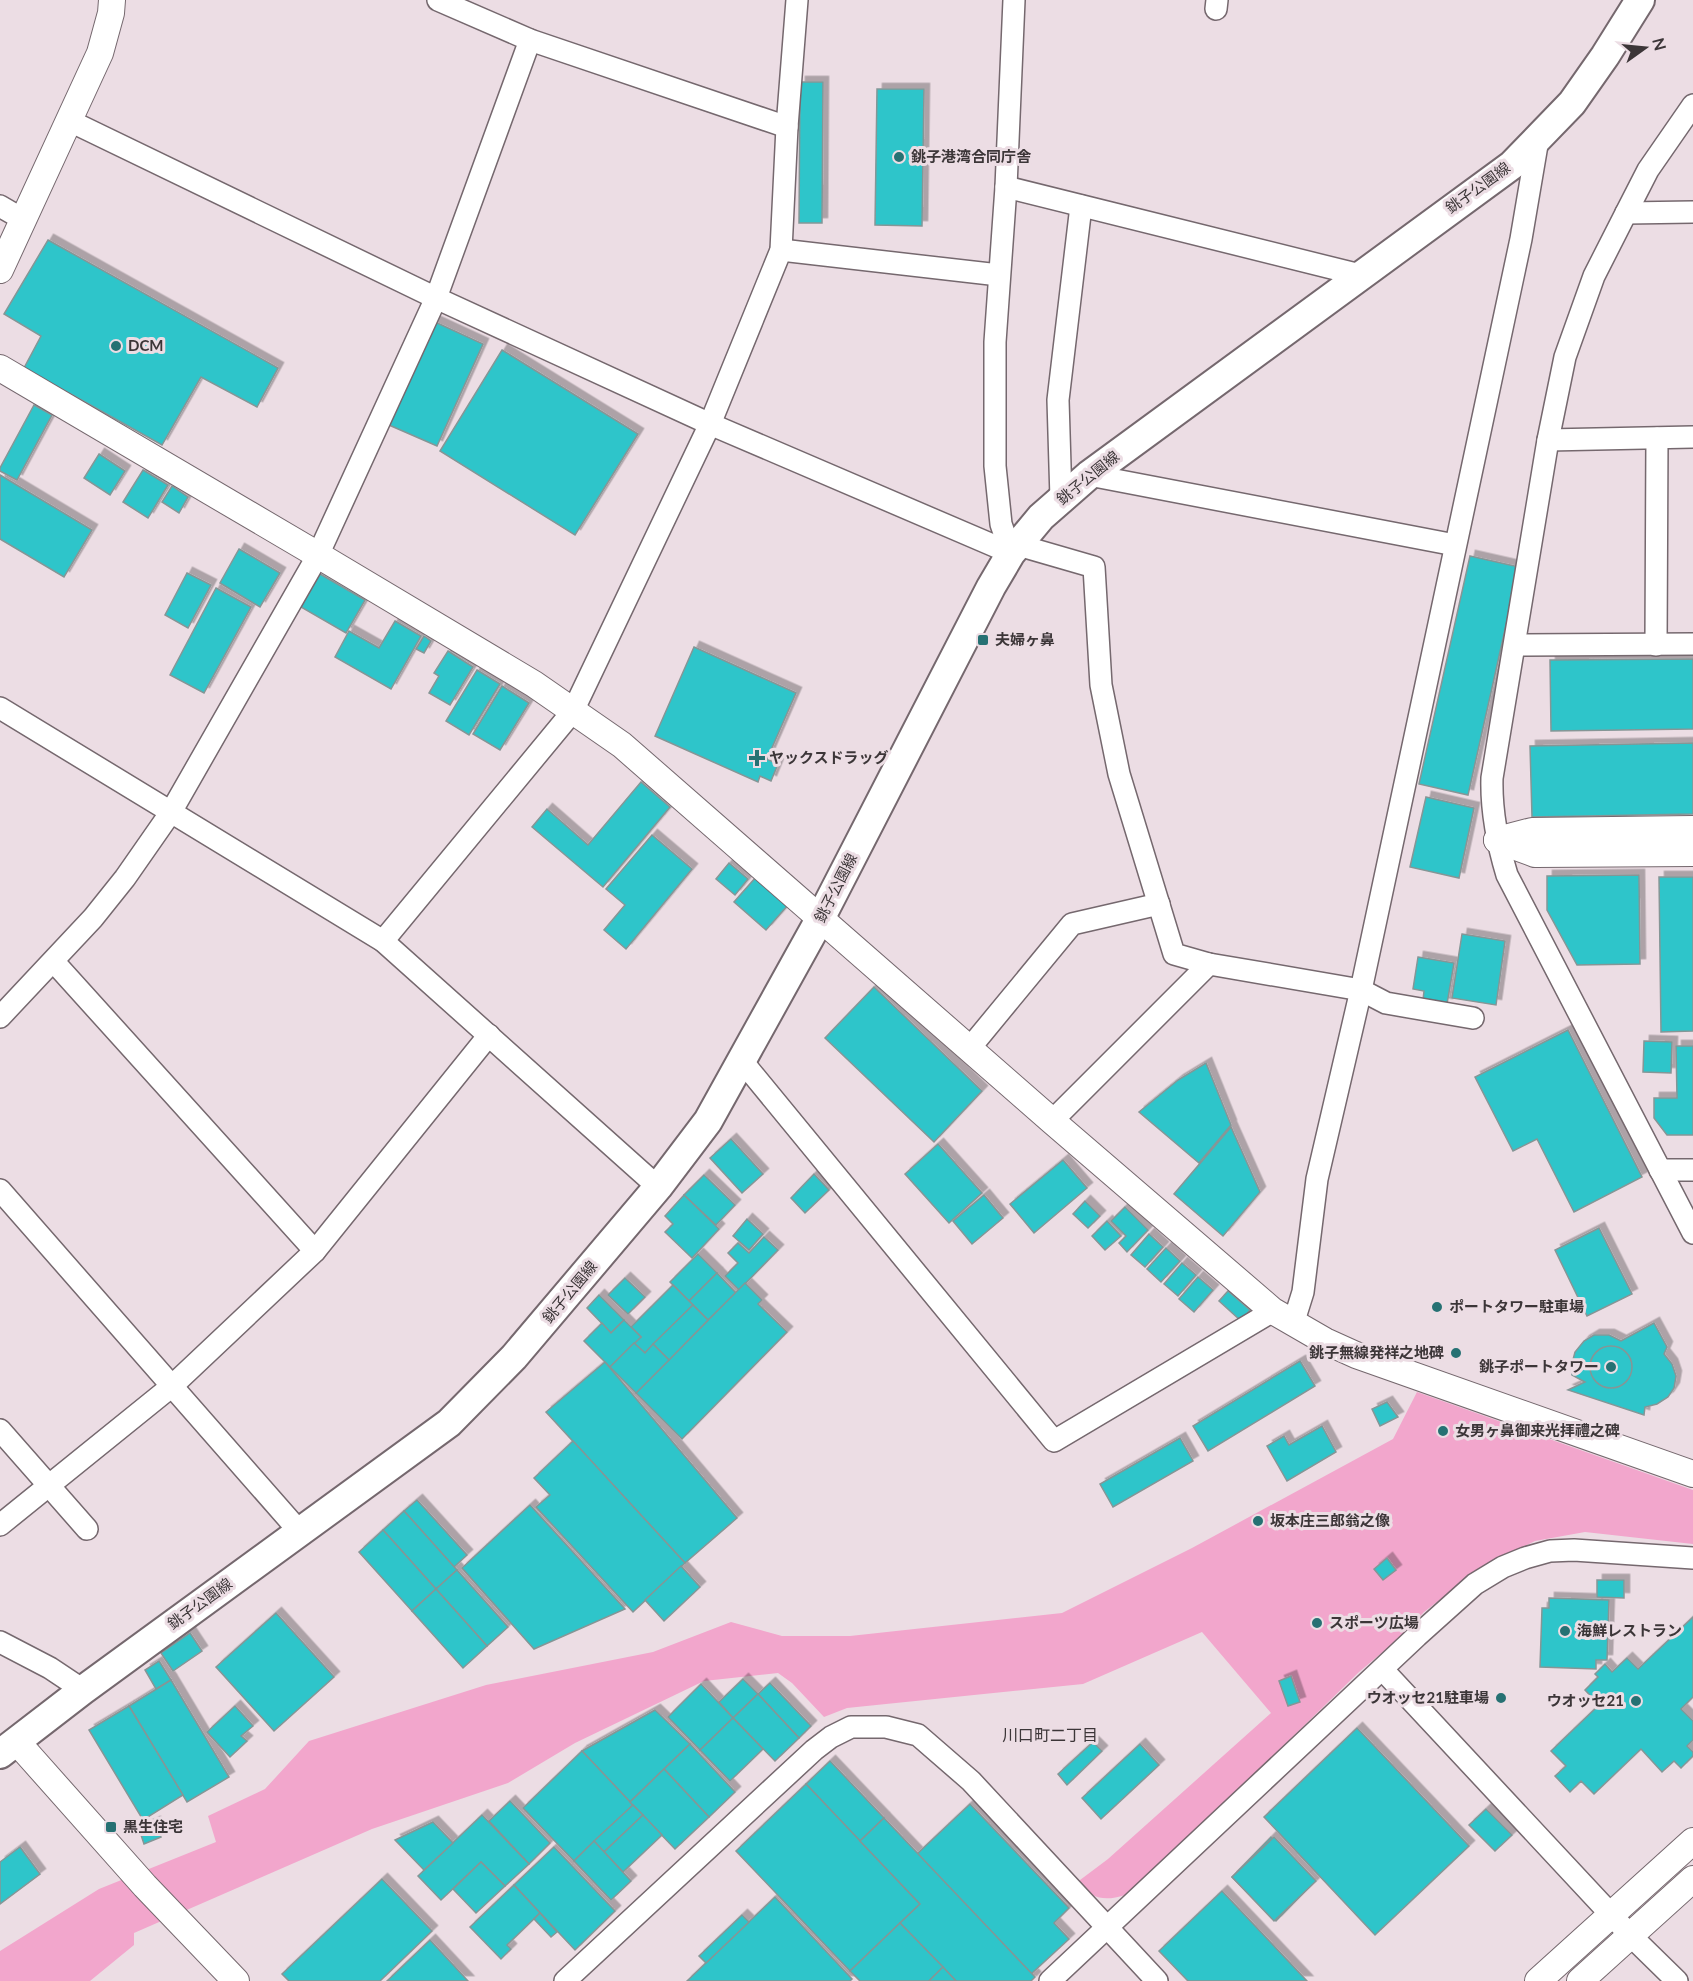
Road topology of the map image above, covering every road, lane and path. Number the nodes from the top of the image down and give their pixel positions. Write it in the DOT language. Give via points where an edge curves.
graph roads {
  1 [pos="112,0"];
  2 [pos="438,0"];
  3 [pos="796,0"];
  4 [pos="1014,0"];
  5 [pos="1640,0"];
  6 [pos="530,40"];
  7 [pos="1693,105"];
  8 [pos="70,121"];
  9 [pos="787,127"];
  10 [pos="1538,139"];
  11 [pos="1006,187"];
  12 [pos="0,206"];
  13 [pos="1081,206"];
  14 [pos="1693,212"];
  15 [pos="1626,213"];
  16 [pos="24,220"];
  17 [pos="781,250"];
  18 [pos="0,270"];
  19 [pos="999,275"];
  20 [pos="1360,275"];
  21 [pos="436,298"];
  22 [pos="0,368"];
  23 [pos="710,424"];
  24 [pos="1693,437"];
  25 [pos="1657,438"];
  26 [pos="1548,440"];
  27 [pos="1089,475"];
  28 [pos="1060,499"];
  29 [pos="1455,546"];
  30 [pos="1015,549"];
  31 [pos="318,555"];
  32 [pos="1693,644"];
  33 [pos="1515,645"];
  34 [pos="1656,645"];
  35 [pos="0,708"];
  36 [pos="573,711"];
  37 [pos="171,812"];
  38 [pos="1693,829"];
  39 [pos="1497,840"];
  40 [pos="1693,853"];
  41 [pos="1159,904"];
  42 [pos="820,919"];
  43 [pos="382,941"];
  44 [pos="54,962"];
  45 [pos="1209,964"];
  46 [pos="1361,990"];
  47 [pos="0,1017"];
  48 [pos="1473,1018"];
  49 [pos="489,1035"];
  50 [pos="969,1049"];
  51 [pos="742,1061"];
  52 [pos="1052,1121"];
  53 [pos="1660,1170"];
  54 [pos="1693,1170"];
  55 [pos="658,1187"];
  56 [pos="0,1190"];
  57 [pos="1693,1233"];
  58 [pos="315,1251"];
  59 [pos="1283,1317"];
  60 [pos="172,1386"];
  61 [pos="0,1430"];
  62 [pos="1693,1474"];
  63 [pos="48,1485"];
  64 [pos="0,1525"];
  65 [pos="87,1529"];
  66 [pos="299,1532"];
  67 [pos="1693,1558"];
  68 [pos="0,1642"];
  69 [pos="1383,1670"];
  70 [pos="83,1690"];
  71 [pos="9,1748"];
  72 [pos="1693,1840"];
  73 [pos="1693,1879"];
  74 [pos="1612,1914"];
  75 [pos="1106,1928"];
  76 [pos="1631,1936"];
  77 [pos="237,1981"];
  78 [pos="565,1981"];
  79 [pos="1050,1981"];
  80 [pos="1156,1981"];
  81 [pos="1538,1981"];
  82 [pos="1580,1981"];
  83 [pos="1677,1981"];
  1 -- 8 [label="street" via="100,53"];
  2 -- 6 [label="street"];
  3 -- 9 [label="street"];
  4 -- 11 [label="street"];
  5 -- 10 [label="main road, 銚子公園線" via="1572,104"];
  6 -- 9 [label="street"];
  6 -- 21 [label="street"];
  7 -- 15 [label="street" via="1648,170"];
  8 -- 16 [label="street"];
  8 -- 21 [label="street"];
  9 -- 17 [label="street"];
  10 -- 20 [label="main road, 銚子公園線" via="1512,165"];
  10 -- 29 [label="street" via="1521,239"];
  11 -- 13 [label="street"];
  11 -- 19 [label="street"];
  12 -- 16 [label="street"];
  13 -- 20 [label="street"];
  13 -- 28 [label="street" via="1058,400"];
  14 -- 15 [label="street"];
  15 -- 26 [label="street" via="1594,276 1565,357"];
  16 -- 18 [label="street"];
  17 -- 19 [label="street"];
  17 -- 23 [label="street"];
  19 -- 30 [label="street" via="995,466 1001,524"];
  20 -- 27 [label="main road, 銚子公園線"];
  21 -- 23 [label="street"];
  21 -- 31 [label="street"];
  22 -- 31 [label="street"];
  23 -- 30 [label="street"];
  23 -- 36 [label="street"];
  24 -- 25 [label="street"];
  25 -- 26 [label="street"];
  25 -- 34 [label="street"];
  26 -- 33 [label="street"];
  27 -- 28 [label="main road, 銚子公園線"];
  27 -- 29 [label="street"];
  28 -- 30 [label="main road, 銚子公園線"];
  29 -- 46 [label="street"];
  30 -- 41 [label="street" via="1094,567 1101,685 1119,774"];
  30 -- 42 [label="main road, 銚子公園線" via="991,587"];
  31 -- 36 [label="street"];
  31 -- 37 [label="street"];
  32 -- 34 [label="street"];
  33 -- 34 [label="street"];
  33 -- 39 [label="street" via="1492,778"];
  35 -- 37 [label="street"];
  36 -- 42 [label="street" via="622,745"];
  36 -- 43 [label="street"];
  37 -- 43 [label="street"];
  37 -- 44 [label="street" via="125,878"];
  38 -- 39 [label="street" via="1532,831"];
  39 -- 40 [label="street" via="1534,854"];
  39 -- 53 [label="street" via="1507,875"];
  41 -- 45 [label="street" via="1174,954"];
  41 -- 50 [label="street" via="1072,924"];
  42 -- 50 [label="street"];
  42 -- 51 [label="main road, 銚子公園線"];
  43 -- 49 [label="street"];
  44 -- 47 [label="street"];
  44 -- 58 [label="street"];
  45 -- 46 [label="street"];
  45 -- 52 [label="street"];
  46 -- 48 [label="street" via="1386,1003"];
  46 -- 59 [label="street" via="1317,1179 1303,1292"];
  49 -- 55 [label="street"];
  49 -- 58 [label="street"];
  50 -- 52 [label="street"];
  51 -- 55 [label="main road, 銚子公園線" via="708,1121"];
  51 -- 59 [label="street" via="1054,1441"];
  52 -- 59 [label="street"];
  53 -- 54 [label="street"];
  53 -- 57 [label="street"];
  55 -- 66 [label="main road, 銚子公園線" via="514,1357 449,1423"];
  56 -- 60 [label="street"];
  58 -- 60 [label="street"];
  59 -- 62 [label="street" via="1356,1355"];
  60 -- 63 [label="street"];
  60 -- 66 [label="street"];
  61 -- 63 [label="street"];
  63 -- 64 [label="street"];
  63 -- 65 [label="street"];
  66 -- 70 [label="main road, 銚子公園線"];
  67 -- 69 [label="street" via="1574,1550 1525,1558 1503,1566 1475,1584"];
  68 -- 70 [label="street"];
  69 -- 74 [label="street"];
  69 -- 75 [label="street"];
  70 -- 71 [label="main road, 銚子公園線"];
  71 -- 77 [label="street"];
  72 -- 74 [label="street"];
  73 -- 76 [label="street"];
  74 -- 76 [label="street"];
  74 -- 81 [label="street"];
  75 -- 78 [label="street" via="971,1781 918,1735 886,1727 851,1727 814,1750"];
  75 -- 79 [label="street"];
  75 -- 80 [label="street"];
  76 -- 82 [label="street"];
  76 -- 83 [label="street"];
}
